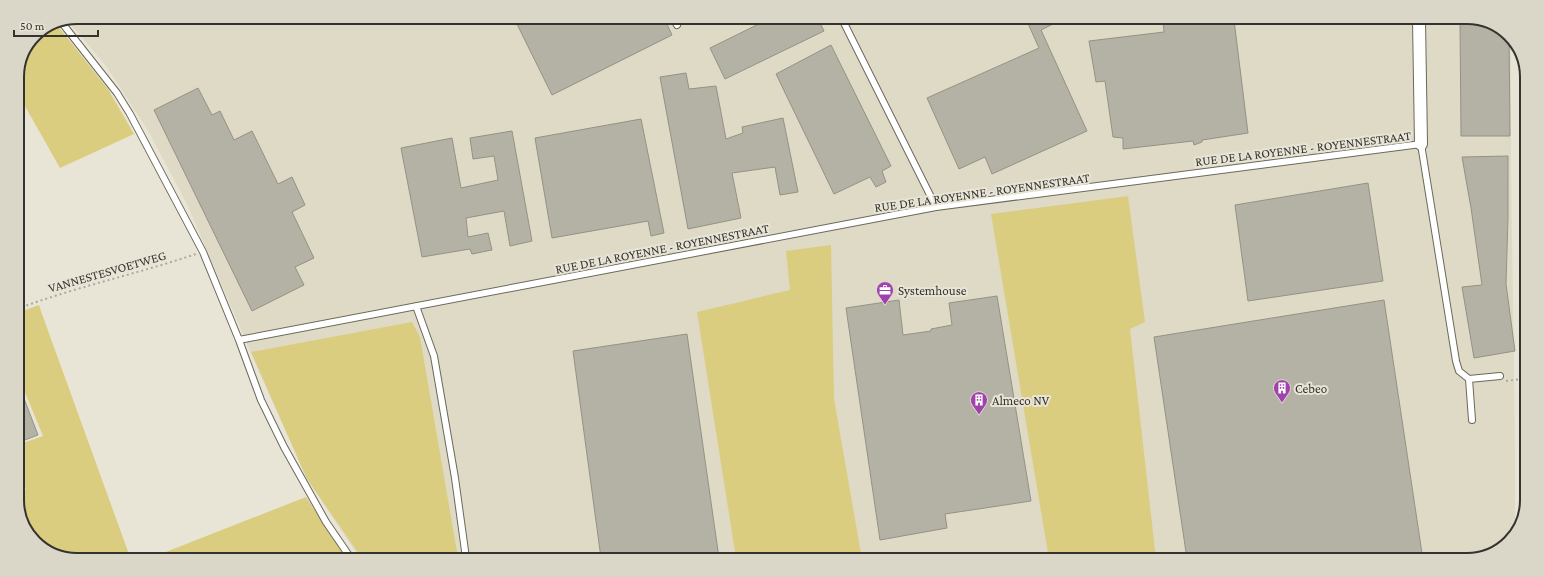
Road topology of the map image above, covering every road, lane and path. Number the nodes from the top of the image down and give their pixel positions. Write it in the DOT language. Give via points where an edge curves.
graph roads {
  1 [pos="844,24"];
  2 [pos="1419,24"];
  3 [pos="64,26"];
  4 [pos="1421,144"];
  5 [pos="936,208"];
  6 [pos="203,252"];
  7 [pos="24,306"];
  8 [pos="416,306"];
  9 [pos="239,340"];
  10 [pos="1500,376"];
  11 [pos="1469,379"];
  12 [pos="1520,379"];
  13 [pos="1472,420"];
  14 [pos="347,553"];
  15 [pos="465,553"];
  1 -- 5 [label="lane"];
  2 -- 4 [label="street"];
  3 -- 6 [label="lane" via="117,93 130,114"];
  4 -- 5 [label="lane, RUE DE LA ROYENNE - ROYENNESTRAAT"];
  4 -- 11 [label="lane, RUE DE LA ROYENNE - ROYENNESTRAAT" via="1456,361 1459,371"];
  5 -- 8 [label="lane, RUE DE LA ROYENNE - ROYENNESTRAAT"];
  6 -- 7 [label="path, VANNESTESVOETWEG"];
  6 -- 9 [label="lane"];
  8 -- 9 [label="lane, RUE DE LA ROYENNE - ROYENNESTRAAT"];
  8 -- 15 [label="lane" via="434,356"];
  9 -- 14 [label="lane" via="261,400 284,447 326,522"];
  10 -- 11 [label="lane"];
  10 -- 12 [label="path" via="1506,381"];
  11 -- 13 [label="lane"];
}
